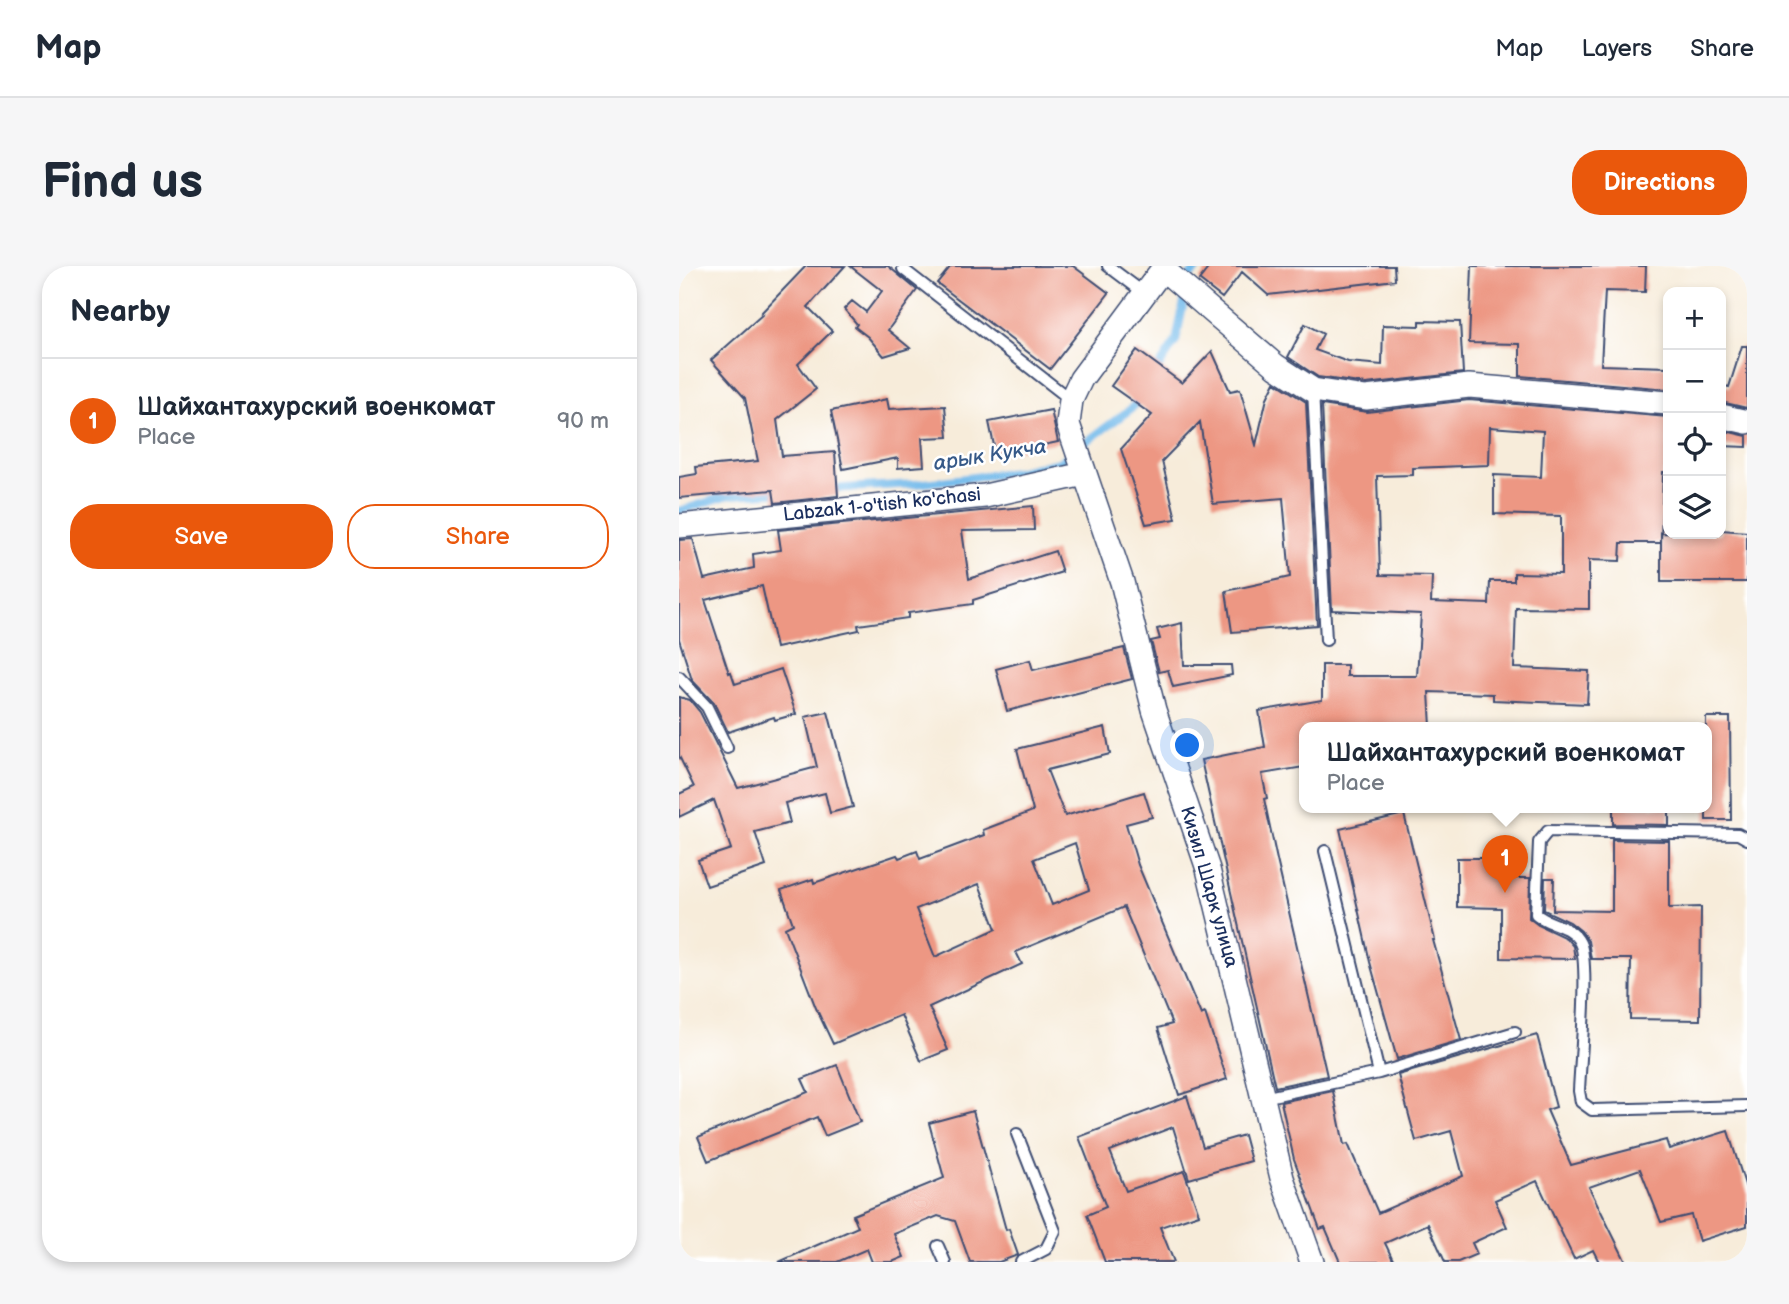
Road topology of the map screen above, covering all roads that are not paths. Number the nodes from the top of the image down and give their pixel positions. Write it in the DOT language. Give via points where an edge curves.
graph roads {
  1 [pos="1108,266"];
  2 [pos="1164,267"];
  3 [pos="903,269"];
  4 [pos="1144,293"];
  5 [pos="1313,390"];
  6 [pos="1070,400"];
  7 [pos="1663,404"];
  8 [pos="1726,417"];
  9 [pos="1747,422"];
  10 [pos="1084,474"];
  11 [pos="679,526"];
  12 [pos="1326,640"];
  13 [pos="679,677"];
  14 [pos="727,748"];
  15 [pos="1747,839"];
  16 [pos="1325,851"];
  17 [pos="1515,1032"];
  18 [pos="1379,1073"];
  19 [pos="1263,1098"];
  20 [pos="1747,1106"];
  21 [pos="1017,1134"];
  22 [pos="938,1246"];
  23 [pos="945,1262"];
  24 [pos="1021,1262"];
  25 [pos="1312,1262"];
  1 -- 4 [label="lane"];
  2 -- 4 [label="street"];
  2 -- 5 [label="street" via="1276,366"];
  3 -- 6 [label="lane"];
  4 -- 6 [label="street"];
  5 -- 7 [label="street" via="1366,398 1469,386"];
  5 -- 12 [label="lane"];
  6 -- 10 [label="street, Кизил Шарк улица" via="1068,424"];
  8 -- 9 [label="street"];
  10 -- 11 [label="street, Labzak 1-o'tish ko'chasi" via="985,496"];
  10 -- 19 [label="street, Кизил Шарк улица" via="1122,582 1154,710 1208,869"];
  13 -- 14 [label="lane" via="707,707"];
  15 -- 20 [label="lane" via="1738,834 1548,831 1539,842 1535,914 1565,927 1580,943 1584,972 1581,1102 1592,1110"];
  16 -- 18 [label="lane"];
  17 -- 18 [label="lane"];
  18 -- 19 [label="lane"];
  19 -- 25 [label="street, Кизил Шарк улица" via="1282,1178"];
  21 -- 24 [label="lane" via="1055,1231 1046,1249"];
  22 -- 23 [label="lane"];
}
